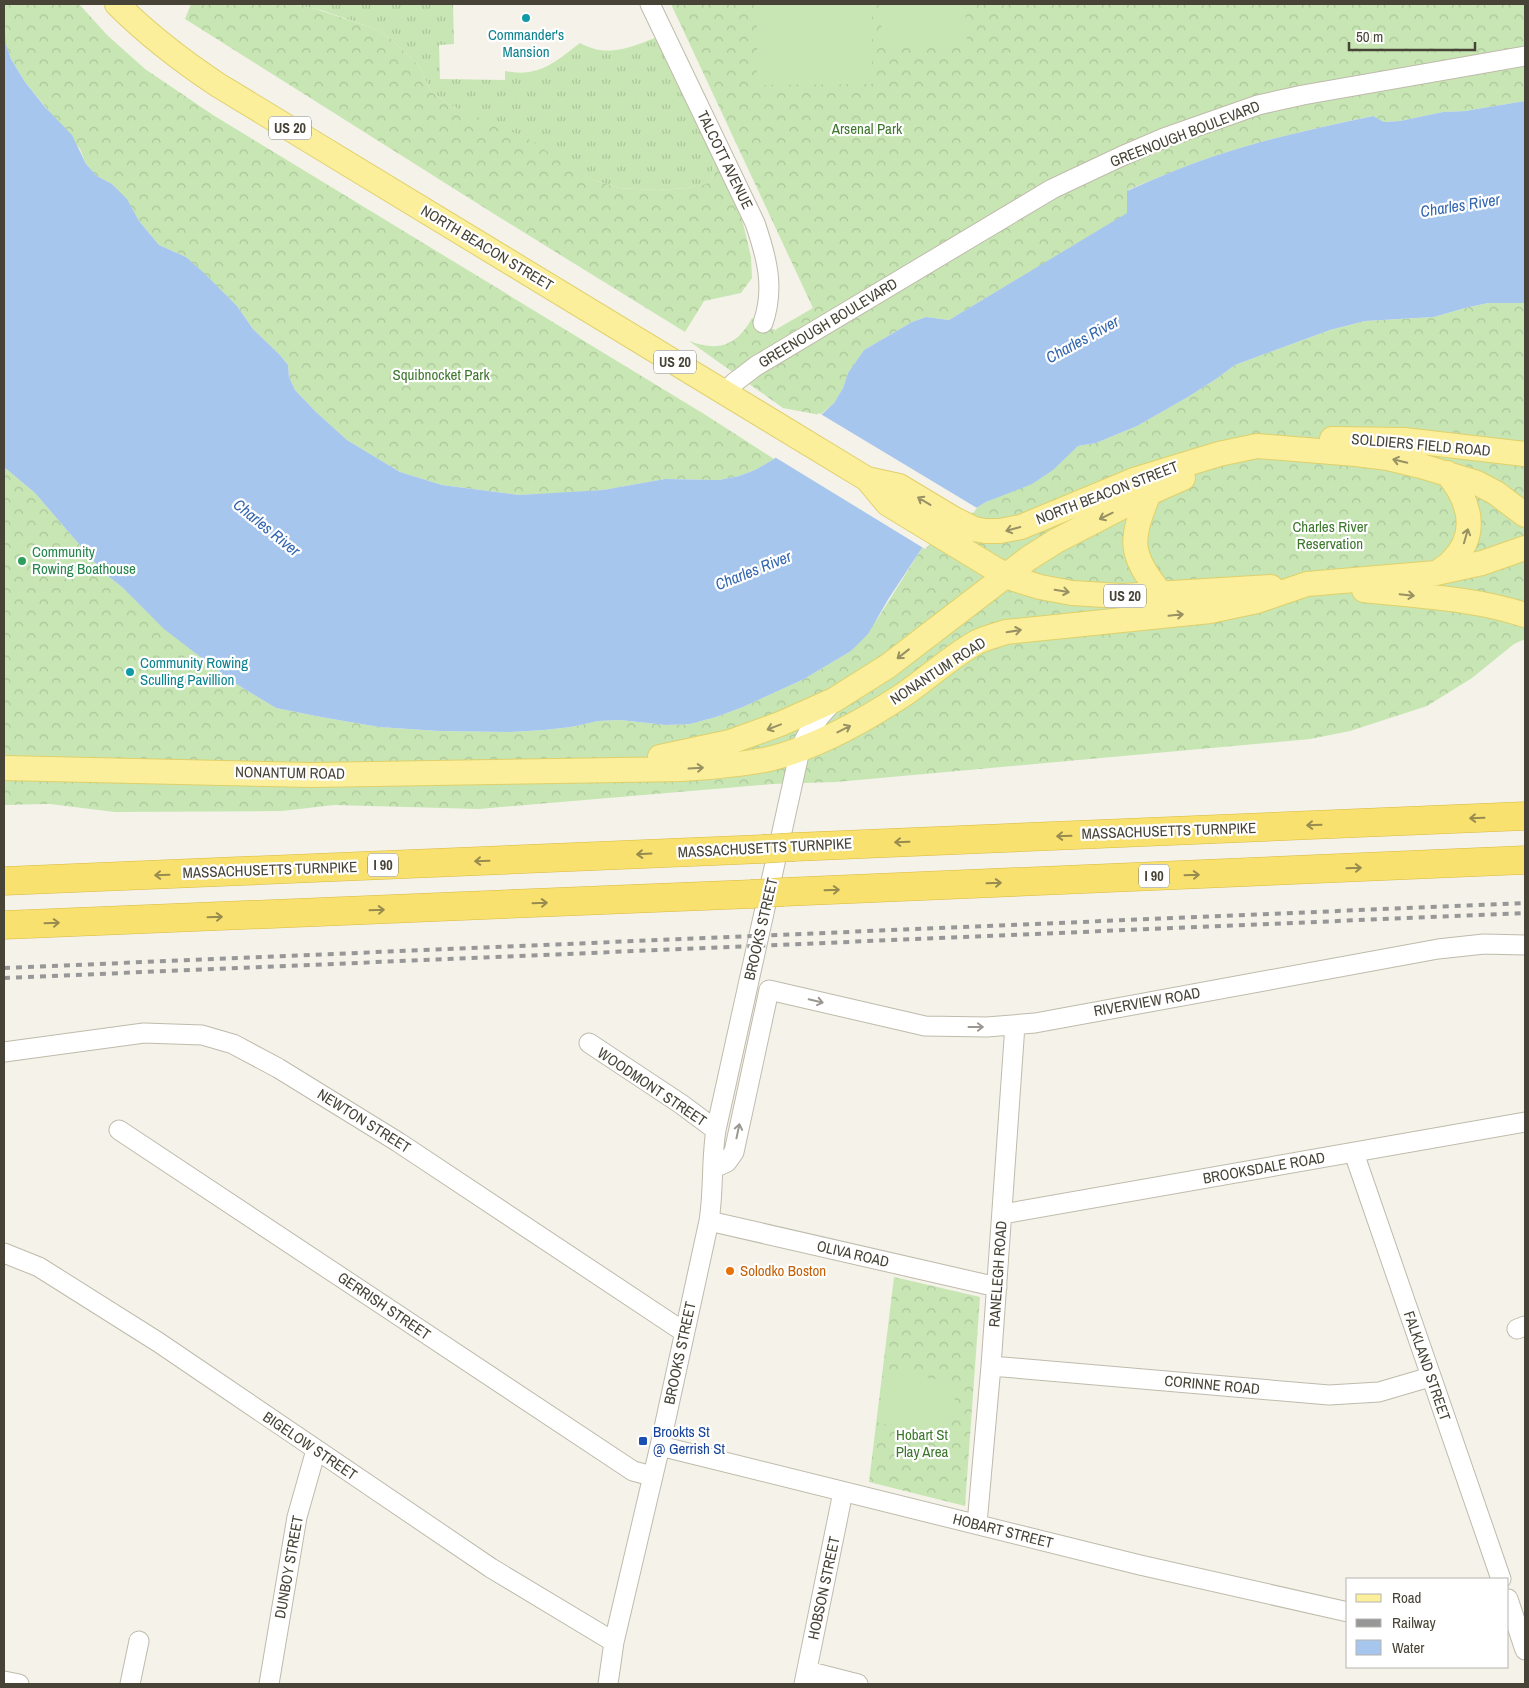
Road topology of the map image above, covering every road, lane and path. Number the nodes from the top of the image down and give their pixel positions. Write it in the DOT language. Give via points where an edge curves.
graph roads {
  1 [pos="117,4"];
  2 [pos="650,4"];
  3 [pos="1525,56"];
  4 [pos="763,324"];
  5 [pos="725,392"];
  6 [pos="1257,446"];
  7 [pos="1525,454"];
  8 [pos="1447,473"];
  9 [pos="1149,493"];
  10 [pos="1525,515"];
  11 [pos="960,535"];
  12 [pos="1525,548"];
  13 [pos="1436,573"];
  14 [pos="1006,575"];
  15 [pos="1307,584"];
  16 [pos="1161,594"];
  17 [pos="1523,618"];
  18 [pos="834,700"];
  19 [pos="800,750"];
  20 [pos="4,768"];
  21 [pos="577,770"];
  22 [pos="1525,816"];
  23 [pos="1525,860"];
  24 [pos="4,881"];
  25 [pos="4,925"];
  26 [pos="1525,945"];
  27 [pos="769,990"];
  28 [pos="1015,1025"];
  29 [pos="588,1044"];
  30 [pos="4,1052"];
  31 [pos="1525,1122"];
  32 [pos="120,1130"];
  33 [pos="716,1130"];
  34 [pos="1354,1153"];
  35 [pos="714,1168"];
  36 [pos="1003,1214"];
  37 [pos="709,1221"];
  38 [pos="4,1253"];
  39 [pos="998,1287"];
  40 [pos="684,1332"];
  41 [pos="992,1366"];
  42 [pos="1430,1378"];
  43 [pos="660,1446"];
  44 [pos="316,1450"];
  45 [pos="652,1476"];
  46 [pos="843,1492"];
  47 [pos="976,1524"];
  48 [pos="1501,1578"];
  49 [pos="1509,1602"];
  50 [pos="1346,1612"];
  51 [pos="139,1641"];
  52 [pos="614,1642"];
  53 [pos="1509,1649"];
  54 [pos="1525,1652"];
  55 [pos="806,1678"];
  56 [pos="4,1680"];
  57 [pos="19,1684"];
  58 [pos="130,1684"];
  59 [pos="269,1684"];
  60 [pos="608,1684"];
  61 [pos="858,1684"];
  1 -- 5 [label="main road, NORTH BEACON STREET / US 20" via="155,40 211,80"];
  2 -- 4 [label="street, TALCOTT AVENUE" via="755,223 770,286"];
  3 -- 5 [label="street, GREENOUGH BOULEVARD" via="1258,105 1164,138 1037,198 756,366"];
  5 -- 11 [label="main road, NORTH BEACON STREET / US 20" via="867,479 899,486"];
  6 -- 7 [label="main road, SOLDIERS FIELD ROAD" via="1306,440 1373,438"];
  8 -- 6 [label="main road, NORTH BEACON STREET / US 20, one-way" via="1388,458"];
  6 -- 9 [label="main road, NONANTUM ROAD"];
  6 -- 11 [label="main road, NORTH BEACON STREET / US 20, one-way" via="1134,480 1016,528"];
  8 -- 10 [label="main road, NORTH BEACON STREET / US 20" via="1496,493"];
  13 -- 8 [label="main road, one-way" via="1452,562 1461,550 1469,523 1462,493"];
  9 -- 14 [label="main road, NONANTUM ROAD, one-way" via="1056,541"];
  9 -- 16 [label="main road" via="1138,522 1135,544 1142,570"];
  11 -- 14 [label="main road, NORTH BEACON STREET / US 20"];
  12 -- 13 [label="main road" via="1482,563"];
  13 -- 15 [label="main road"];
  14 -- 16 [label="main road, NORTH BEACON STREET / US 20, one-way" via="1040,587 1072,593"];
  14 -- 18 [label="main road, NONANTUM ROAD, one-way" via="888,666"];
  15 -- 16 [label="main road, NORTH BEACON STREET / US 20"];
  15 -- 17 [label="main road, NORTH BEACON STREET / US 20, one-way" via="1456,601"];
  19 -- 15 [label="main road, NONANTUM ROAD, one-way" via="874,713 977,642 1006,632 1222,609 1273,597"];
  18 -- 19 [label="street, BROOKS STREET" via="817,719"];
  18 -- 21 [label="main road, NONANTUM ROAD, one-way" via="730,742"];
  21 -- 19 [label="main road, NONANTUM ROAD, one-way" via="712,767 768,759"];
  19 -- 33 [label="street, BROOKS STREET"];
  20 -- 21 [label="main road, NONANTUM ROAD" via="312,775"];
  22 -- 24 [label="highway, MASSACHUSETTS TURNPIKE / I 90, one-way, bridge"];
  25 -- 23 [label="highway, I 90, one-way, bridge"];
  26 -- 28 [label="street, RIVERVIEW ROAD" via="1462,945"];
  27 -- 28 [label="street, RIVERVIEW ROAD, one-way" via="925,1026"];
  35 -- 27 [label="street, BROOKS STREET, one-way" via="727,1162 734,1152"];
  28 -- 36 [label="street, RANELEGH ROAD"];
  29 -- 33 [label="street, WOODMONT STREET"];
  30 -- 40 [label="street, NEWTON STREET" via="144,1033 202,1035 233,1044 398,1142"];
  31 -- 34 [label="street, BROOKSDALE ROAD"];
  32 -- 45 [label="street, GERRISH STREET" via="633,1471"];
  33 -- 35 [label="street, BROOKS STREET"];
  34 -- 36 [label="street, BROOKSDALE ROAD"];
  34 -- 42 [label="street, FALKLAND STREET"];
  35 -- 37 [label="street, BROOKS STREET"];
  36 -- 39 [label="street, RANELEGH ROAD"];
  37 -- 39 [label="street, OLIVA ROAD"];
  37 -- 40 [label="street, BROOKS STREET"];
  38 -- 44 [label="street, BIGELOW STREET" via="39,1267 158,1342"];
  39 -- 41 [label="street, RANELEGH ROAD"];
  40 -- 43 [label="street, BROOKS STREET"];
  41 -- 42 [label="street, CORINNE ROAD" via="1329,1395 1379,1392"];
  41 -- 47 [label="street, RANELEGH ROAD"];
  42 -- 48 [label="street, FALKLAND STREET"];
  43 -- 45 [label="street, BROOKS STREET"];
  43 -- 46 [label="street, HOBART STREET"];
  44 -- 52 [label="street, BIGELOW STREET" via="491,1568"];
  44 -- 59 [label="street, DUNBOY STREET" via="298,1517"];
  45 -- 52 [label="street, BROOKS STREET"];
  46 -- 47 [label="street, HOBART STREET"];
  46 -- 55 [label="street, HOBSON STREET"];
  47 -- 50 [label="street, HOBART STREET"];
  49 -- 54 [label="street"];
  51 -- 58 [label="street"];
  52 -- 60 [label="street, BROOKS STREET"];
  53 -- 54 [label="street"];
  55 -- 61 [label="street"];
  56 -- 57 [label="street"];
}
